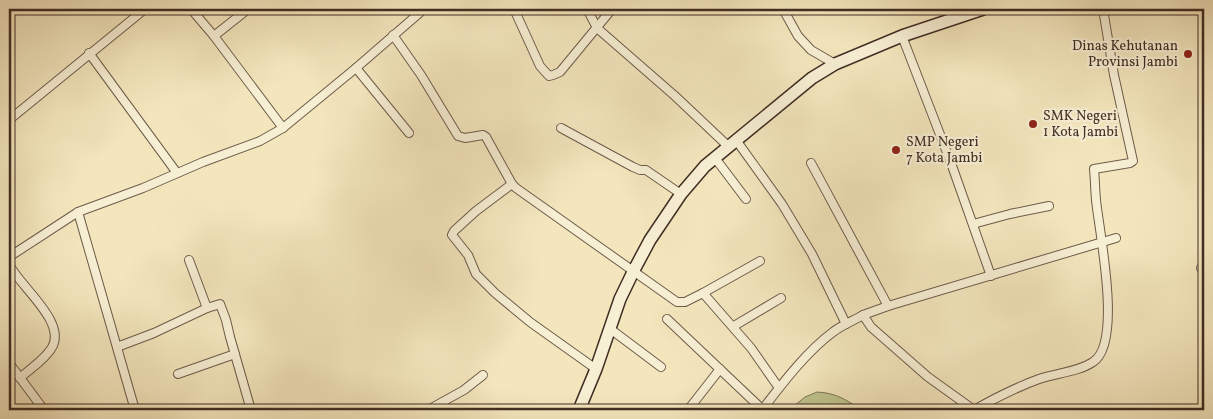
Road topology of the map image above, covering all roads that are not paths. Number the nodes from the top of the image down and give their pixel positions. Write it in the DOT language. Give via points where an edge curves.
graph roads {
  1 [pos="145,9"];
  2 [pos="191,9"];
  3 [pos="248,9"];
  4 [pos="424,9"];
  5 [pos="514,9"];
  6 [pos="587,9"];
  7 [pos="612,9"];
  8 [pos="783,9"];
  9 [pos="983,9"];
  10 [pos="1103,9"];
  11 [pos="597,28"];
  12 [pos="393,35"];
  13 [pos="214,36"];
  14 [pos="902,36"];
  15 [pos="89,53"];
  16 [pos="835,64"];
  17 [pos="356,68"];
  18 [pos="9,120"];
  19 [pos="283,128"];
  20 [pos="561,128"];
  21 [pos="409,134"];
  22 [pos="732,143"];
  23 [pos="715,158"];
  24 [pos="811,163"];
  25 [pos="177,173"];
  26 [pos="512,184"];
  27 [pos="680,194"];
  28 [pos="746,199"];
  29 [pos="1049,206"];
  30 [pos="78,212"];
  31 [pos="973,224"];
  32 [pos="1116,238"];
  33 [pos="1102,242"];
  34 [pos="9,259"];
  35 [pos="189,260"];
  36 [pos="760,261"];
  37 [pos="9,264"];
  38 [pos="634,270"];
  39 [pos="991,276"];
  40 [pos="704,293"];
  41 [pos="781,298"];
  42 [pos="888,306"];
  43 [pos="207,308"];
  44 [pos="863,315"];
  45 [pos="667,319"];
  46 [pos="846,324"];
  47 [pos="734,326"];
  48 [pos="609,328"];
  49 [pos="116,346"];
  50 [pos="235,354"];
  51 [pos="9,363"];
  52 [pos="661,367"];
  53 [pos="596,369"];
  54 [pos="720,369"];
  55 [pos="178,374"];
  56 [pos="483,374"];
  57 [pos="20,378"];
  58 [pos="779,388"];
  59 [pos="9,408"];
  60 [pos="1204,409"];
  61 [pos="23,410"];
  62 [pos="44,410"];
  63 [pos="135,410"];
  64 [pos="251,410"];
  65 [pos="428,410"];
  66 [pos="579,410"];
  67 [pos="688,410"];
  68 [pos="762,410"];
  69 [pos="974,410"];
  70 [pos="1199,410"];
  1 -- 15 [label="street"];
  2 -- 13 [label="street"];
  3 -- 13 [label="street"];
  4 -- 12 [label="street"];
  5 -- 11 [label="street" via="540,66 549,76 560,72"];
  6 -- 11 [label="street"];
  7 -- 11 [label="street"];
  8 -- 16 [label="street" via="798,36 811,50"];
  9 -- 14 [label="street"];
  10 -- 33 [label="street" via="1133,161 1094,169"];
  11 -- 22 [label="street"];
  12 -- 17 [label="street"];
  12 -- 26 [label="street" via="453,130 461,138 483,134"];
  13 -- 19 [label="street"];
  14 -- 16 [label="street"];
  14 -- 31 [label="street"];
  15 -- 18 [label="street"];
  15 -- 25 [label="street"];
  16 -- 22 [label="street" via="812,78"];
  17 -- 19 [label="street"];
  17 -- 21 [label="street"];
  19 -- 25 [label="street" via="260,141"];
  20 -- 27 [label="street" via="632,167 646,170"];
  22 -- 23 [label="street"];
  22 -- 46 [label="street" via="782,204 812,254"];
  23 -- 27 [label="street"];
  23 -- 28 [label="street"];
  24 -- 42 [label="street"];
  25 -- 30 [label="street"];
  26 -- 38 [label="street"];
  26 -- 53 [label="street" via="476,211 452,235 468,255 476,274 495,292 530,322"];
  27 -- 38 [label="street"];
  29 -- 31 [label="street"];
  30 -- 34 [label="street"];
  30 -- 49 [label="street"];
  31 -- 39 [label="street"];
  32 -- 33 [label="street"];
  33 -- 39 [label="street"];
  33 -- 69 [label="street" via="1108,284 1107,325 1102,353 1087,366 1039,379"];
  35 -- 43 [label="street"];
  36 -- 40 [label="street"];
  37 -- 57 [label="street" via="52,323 55,337 48,354"];
  38 -- 40 [label="street" via="677,302 685,302"];
  38 -- 48 [label="street"];
  39 -- 42 [label="street"];
  40 -- 47 [label="street"];
  41 -- 47 [label="street"];
  42 -- 44 [label="street"];
  43 -- 49 [label="street" via="154,333"];
  43 -- 50 [label="street" via="221,305"];
  44 -- 46 [label="street"];
  44 -- 69 [label="street" via="928,377"];
  45 -- 54 [label="street"];
  46 -- 58 [label="street" via="824,340"];
  47 -- 58 [label="street"];
  48 -- 52 [label="street"];
  48 -- 53 [label="street"];
  49 -- 63 [label="street"];
  50 -- 55 [label="street"];
  50 -- 64 [label="street"];
  51 -- 57 [label="street"];
  53 -- 66 [label="street"];
  54 -- 67 [label="street"];
  54 -- 68 [label="street"];
  56 -- 65 [label="street" via="464,390"];
  57 -- 62 [label="street"];
  58 -- 68 [label="street"];
  59 -- 61 [label="street"];
  60 -- 70 [label="street"];
}
